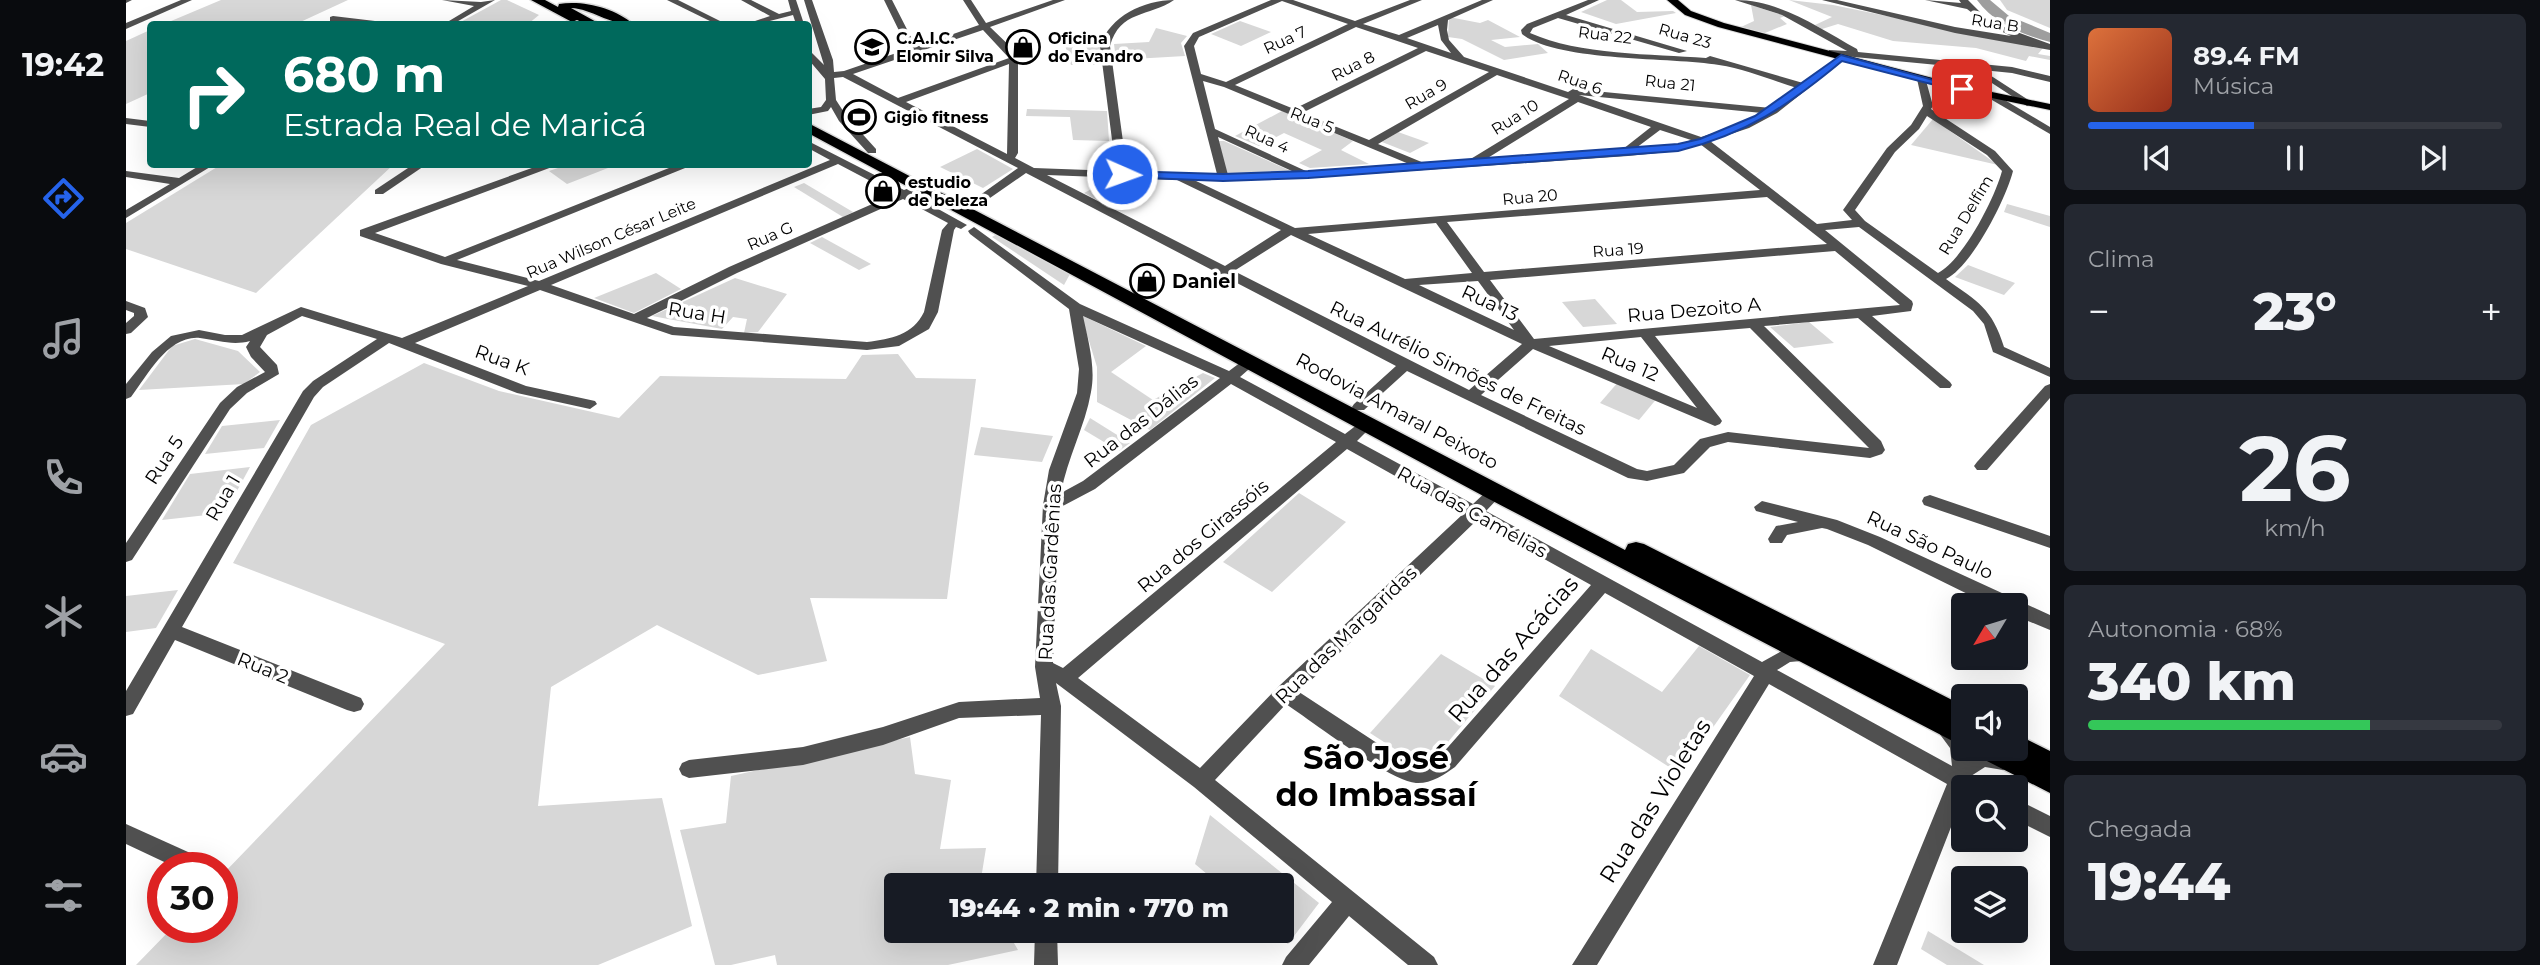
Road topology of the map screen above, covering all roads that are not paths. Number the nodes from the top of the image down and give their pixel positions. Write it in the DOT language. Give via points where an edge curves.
graph roads {
  1 [pos="188,0"];
  2 [pos="446,0"];
  3 [pos="537,0"];
  4 [pos="588,0"];
  5 [pos="671,0"];
  6 [pos="745,0"];
  7 [pos="888,0"];
  8 [pos="967,0"];
  9 [pos="1170,0"];
  10 [pos="1278,0"];
  11 [pos="1285,0"];
  12 [pos="1414,0"];
  13 [pos="1489,0"];
  14 [pos="1595,0"];
  15 [pos="1672,0"];
  16 [pos="1739,0"];
  17 [pos="1826,0"];
  18 [pos="1929,0"];
  19 [pos="1054,1"];
  20 [pos="487,2"];
  21 [pos="809,2"];
  22 [pos="1966,3"];
  23 [pos="794,6"];
  24 [pos="1557,15"];
  25 [pos="776,16"];
  26 [pos="1446,18"];
  27 [pos="333,19"];
  28 [pos="350,21"];
  29 [pos="453,21"];
  30 [pos="577,21"];
  31 [pos="587,21"];
  32 [pos="621,21"];
  33 [pos="629,21"];
  34 [pos="716,21"];
  35 [pos="760,21"];
  36 [pos="1357,23"];
  37 [pos="985,27"];
  38 [pos="126,28"];
  39 [pos="142,33"];
  40 [pos="1400,38"];
  41 [pos="2037,43"];
  42 [pos="824,46"];
  43 [pos="1426,47"];
  44 [pos="2050,47"];
  45 [pos="1815,51"];
  46 [pos="914,52"];
  47 [pos="812,54"];
  48 [pos="1862,55"];
  49 [pos="812,58"];
  50 [pos="1841,58"];
  51 [pos="1014,59"];
  52 [pos="1461,59"];
  53 [pos="1718,62"];
  54 [pos="1971,66"];
  55 [pos="1497,71"];
  56 [pos="845,74"];
  57 [pos="1197,76"];
  58 [pos="1922,79"];
  59 [pos="2050,79"];
  60 [pos="829,80"];
  61 [pos="856,82"];
  62 [pos="1227,85"];
  63 [pos="1805,87"];
  64 [pos="1563,93"];
  65 [pos="1577,98"];
  66 [pos="1995,98"];
  67 [pos="831,100"];
  68 [pos="895,102"];
  69 [pos="2027,103"];
  70 [pos="2050,107"];
  71 [pos="1926,110"];
  72 [pos="1773,111"];
  73 [pos="812,113"];
  74 [pos="1294,113"];
  75 [pos="812,116"];
  76 [pos="126,121"];
  77 [pos="147,124"];
  78 [pos="1658,125"];
  79 [pos="812,129"];
  80 [pos="1212,131"];
  81 [pos="2050,131"];
  82 [pos="1703,141"];
  83 [pos="1370,144"];
  84 [pos="812,146"];
  85 [pos="872,151"];
  86 [pos="1628,153"];
  87 [pos="839,160"];
  88 [pos="1007,160"];
  89 [pos="1471,163"];
  90 [pos="1426,167"];
  91 [pos="204,168"];
  92 [pos="416,168"];
  93 [pos="544,168"];
  94 [pos="680,168"];
  95 [pos="1026,170"];
  96 [pos="126,174"];
  97 [pos="1122,174"];
  98 [pos="1308,175"];
  99 [pos="1177,176"];
  100 [pos="1223,177"];
  101 [pos="181,182"];
  102 [pos="921,187"];
  103 [pos="379,192"];
  104 [pos="1769,193"];
  105 [pos="904,195"];
  106 [pos="126,215"];
  107 [pos="1439,220"];
  108 [pos="972,222"];
  109 [pos="1861,223"];
  110 [pos="1815,228"];
  111 [pos="1292,231"];
  112 [pos="1837,247"];
  113 [pos="445,261"];
  114 [pos="1224,272"];
  115 [pos="1482,276"];
  116 [pos="1938,278"];
  117 [pos="1402,283"];
  118 [pos="538,285"];
  119 [pos="126,305"];
  120 [pos="1075,307"];
  121 [pos="1861,314"];
  122 [pos="634,319"];
  123 [pos="1754,324"];
  124 [pos="126,330"];
  125 [pos="1645,333"];
  126 [pos="261,334"];
  127 [pos="395,340"];
  128 [pos="1531,343"];
  129 [pos="1250,362"];
  130 [pos="1405,365"];
  131 [pos="2050,373"];
  132 [pos="1229,377"];
  133 [pos="1945,385"];
  134 [pos="2050,390"];
  135 [pos="126,394"];
  136 [pos="1471,396"];
  137 [pos="590,404"];
  138 [pos="1363,416"];
  139 [pos="1715,421"];
  140 [pos="1728,437"];
  141 [pos="1346,442"];
  142 [pos="1982,466"];
  143 [pos="1495,493"];
  144 [pos="1930,501"];
  145 [pos="1051,505"];
  146 [pos="1762,507"];
  147 [pos="1474,513"];
  148 [pos="1832,524"];
  149 [pos="1776,538"];
  150 [pos="2050,542"];
  151 [pos="126,556"];
  152 [pos="1602,584"];
  153 [pos="1983,593"];
  154 [pos="2028,613"];
  155 [pos="2050,623"];
  156 [pos="1757,630"];
  157 [pos="172,631"];
  158 [pos="1805,654"];
  159 [pos="1044,667"];
  160 [pos="1768,668"];
  161 [pos="1064,678"];
  162 [pos="1285,693"];
  163 [pos="354,704"];
  164 [pos="1051,706"];
  165 [pos="126,708"];
  166 [pos="1951,712"];
  167 [pos="1943,726"];
  168 [pos="1951,730"];
  169 [pos="2028,758"];
  170 [pos="1981,761"];
  171 [pos="2023,761"];
  172 [pos="2050,764"];
  173 [pos="689,769"];
  174 [pos="1959,775"];
  175 [pos="1965,775"];
  176 [pos="1969,775"];
  177 [pos="1201,781"];
  178 [pos="2050,781"];
  179 [pos="1951,813"];
  180 [pos="2028,815"];
  181 [pos="2050,827"];
  182 [pos="126,834"];
  183 [pos="165,852"];
  184 [pos="1047,873"];
  185 [pos="1347,901"];
  186 [pos="1046,943"];
  187 [pos="1046,965"];
  188 [pos="1294,965"];
  189 [pos="1426,965"];
  190 [pos="1584,965"];
  191 [pos="1885,965"];
  1 -- 38 [label="street"];
  2 -- 20 [label="street"];
  3 -- 30 [label="highway"];
  4 -- 33 [label="highway"];
  5 -- 34 [label="street"];
  6 -- 25 [label="street"];
  7 -- 46 [label="street"];
  8 -- 37 [label="street"];
  9 -- 97 [label="street" via="1125,17 1107,35"];
  10 -- 57 [label="street" via="1196,35 1189,46"];
  11 -- 36 [label="street, Rua 6"];
  12 -- 36 [label="street, Rua 7"];
  13 -- 26 [label="street"];
  14 -- 24 [label="street"];
  15 -- 45 [label="main road" via="1701,19"];
  16 -- 48 [label="street" via="1785,13"];
  17 -- 41 [label="street, Rua B" via="1955,30"];
  18 -- 22 [label="street"];
  19 -- 37 [label="street"];
  20 -- 29 [label="street"];
  21 -- 23 [label="street"];
  21 -- 42 [label="street"];
  22 -- 41 [label="street" via="1992,23"];
  23 -- 25 [label="street"];
  24 -- 53 [label="street, Rua 23"];
  24 -- 53 [label="street, Rua 22" via="1525,30 1531,38 1577,48"];
  25 -- 35 [label="street"];
  26 -- 40 [label="street"];
  26 -- 52 [label="street" via="1443,36"];
  27 -- 28 [label="street"];
  31 -- 32 [label="highway" via="563,6 582,3"];
  36 -- 40 [label="street, Rua 6"];
  36 -- 62 [label="street, Rua 7"];
  37 -- 46 [label="street"];
  37 -- 51 [label="street"];
  38 -- 39 [label="street"];
  40 -- 43 [label="street, Rua 6"];
  41 -- 44 [label="street"];
  42 -- 47 [label="street"];
  42 -- 60 [label="street"];
  43 -- 52 [label="street, Rua 6"];
  43 -- 74 [label="street, Rua 8"];
  45 -- 48 [label="street"];
  45 -- 50 [label="main road"];
  46 -- 56 [label="street"];
  48 -- 54 [label="street"];
  49 -- 60 [label="street"];
  50 -- 58 [label="main road"];
  50 -- 63 [label="street"];
  51 -- 68 [label="street"];
  51 -- 88 [label="street" via="1013,153"];
  52 -- 55 [label="street, Rua 6"];
  53 -- 63 [label="street, Rua 23"];
  54 -- 59 [label="street"];
  54 -- 69 [label="street"];
  55 -- 64 [label="street, Rua 6"];
  55 -- 83 [label="street, Rua 9"];
  56 -- 60 [label="street"];
  56 -- 61 [label="street, Rua Aurélio Simões de Freitas"];
  57 -- 62 [label="street, Rua 5"];
  57 -- 80 [label="street"];
  58 -- 66 [label="main road"];
  58 -- 71 [label="street"];
  60 -- 61 [label="street"];
  60 -- 67 [label="street"];
  61 -- 68 [label="street, Rua Aurélio Simões de Freitas"];
  62 -- 74 [label="street, Rua 5"];
  63 -- 72 [label="street"];
  64 -- 65 [label="street, Rua 6"];
  64 -- 72 [label="street, Rua 21" via="1589,91"];
  65 -- 78 [label="street, Rua 6"];
  65 -- 89 [label="street, Rua 10"];
  66 -- 69 [label="main road"];
  66 -- 81 [label="street"];
  67 -- 73 [label="street" via="824,109"];
  67 -- 85 [label="street"];
  68 -- 88 [label="street, Rua Aurélio Simões de Freitas"];
  69 -- 70 [label="main road"];
  71 -- 109 [label="street" via="1849,209"];
  71 -- 116 [label="street, Rua Delfim" via="1991,153 2008,171 2007,181 1952,270"];
  72 -- 82 [label="street"];
  74 -- 83 [label="street, Rua 5"];
  75 -- 85 [label="highway, Rodovia Amaral Peixoto"];
  76 -- 77 [label="street"];
  78 -- 82 [label="street, Rua 6"];
  78 -- 86 [label="street"];
  79 -- 102 [label="highway, Rodovia Amaral Peixoto"];
  80 -- 98 [label="street, Rua 4"];
  80 -- 100 [label="street"];
  82 -- 86 [label="street"];
  82 -- 104 [label="street, Rua 6"];
  83 -- 90 [label="street, Rua 5"];
  84 -- 87 [label="street, Rua das Camélias"];
  85 -- 108 [label="highway, Rodovia Amaral Peixoto"];
  86 -- 89 [label="street"];
  87 -- 105 [label="street, Rua das Camélias"];
  87 -- 118 [label="street, Rua Wilson César Leite"];
  88 -- 95 [label="street, Rua Aurélio Simões de Freitas"];
  89 -- 90 [label="street"];
  90 -- 98 [label="street"];
  91 -- 101 [label="street"];
  92 -- 103 [label="street"];
  93 -- 113 [label="street, Rua H" via="364,233"];
  94 -- 113 [label="street"];
  95 -- 97 [label="street"];
  95 -- 108 [label="street"];
  95 -- 114 [label="street, Rua Aurélio Simões de Freitas"];
  96 -- 101 [label="street"];
  97 -- 99 [label="street"];
  98 -- 100 [label="street"];
  99 -- 100 [label="street"];
  99 -- 111 [label="street"];
  101 -- 106 [label="street"];
  102 -- 105 [label="street, Rua G"];
  102 -- 108 [label="highway, Rodovia Amaral Peixoto"];
  104 -- 107 [label="street, Rua 20"];
  104 -- 110 [label="street, Rua 6"];
  105 -- 108 [label="street, Rua das Camélias"];
  105 -- 122 [label="street, Rua G"];
  107 -- 111 [label="street, Rua 20"];
  107 -- 115 [label="street, Rua 13"];
  108 -- 120 [label="street, Rua das Camélias"];
  108 -- 122 [label="street, Rua H" via="948,230 932,312 924,326 900,342 867,346 701,335"];
  108 -- 129 [label="highway, Rodovia Amaral Peixoto"];
  108 -- 138 [label="highway, Rodovia Amaral Peixoto"];
  109 -- 110 [label="street"];
  109 -- 116 [label="street"];
  110 -- 112 [label="street, Rua 6"];
  111 -- 114 [label="street, Rua 20"];
  111 -- 117 [label="street, Rua 13"];
  112 -- 115 [label="street, Rua 19"];
  112 -- 121 [label="street, Rua Dezoito A" via="1907,304 1906,308"];
  113 -- 118 [label="street, Rua H"];
  114 -- 130 [label="street, Rua Aurélio Simões de Freitas"];
  115 -- 117 [label="street, Rua 19"];
  115 -- 128 [label="street, Rua 13"];
  116 -- 131 [label="street" via="1984,313 1998,349"];
  117 -- 128 [label="street, Rua 13"];
  118 -- 122 [label="street, Rua H"];
  118 -- 127 [label="street, Rua Wilson César Leite"];
  119 -- 124 [label="street" via="140,311 141,317"];
  120 -- 132 [label="street, Rua das Camélias"];
  120 -- 145 [label="street, Rua das Gardênias" via="1086,369 1084,393 1057,470"];
  121 -- 123 [label="street, Rua Dezoito A"];
  121 -- 133 [label="street"];
  123 -- 125 [label="street, Rua Dezoito A"];
  123 -- 140 [label="street" via="1877,450 1866,453"];
  125 -- 128 [label="street, Rua Dezoito A"];
  125 -- 139 [label="street"];
  126 -- 127 [label="street, Rua K" via="293,311"];
  126 -- 135 [label="street" via="230,341 198,334 174,339"];
  126 -- 151 [label="street, Rua 5" via="253,347 272,374 242,390 225,406"];
  127 -- 137 [label="street, Rua K" via="522,390"];
  127 -- 157 [label="street, Rua 1" via="308,394"];
  128 -- 136 [label="street"];
  128 -- 139 [label="street, Rua 12"];
  129 -- 132 [label="street, Rua das Dálias"];
  129 -- 138 [label="highway, Rodovia Amaral Peixoto"];
  130 -- 136 [label="street, Rua Aurélio Simões de Freitas"];
  130 -- 138 [label="street, Rua dos Girassóis"];
  132 -- 141 [label="street, Rua das Camélias"];
  132 -- 145 [label="street, Rua das Dálias" via="1089,485"];
  134 -- 142 [label="street"];
  136 -- 140 [label="street, Rua Aurélio Simões de Freitas" via="1616,468 1647,476 1679,469 1705,443"];
  138 -- 141 [label="street, Rua dos Girassóis"];
  138 -- 143 [label="highway, Rodovia Amaral Peixoto"];
  138 -- 166 [label="highway, Rodovia Amaral Peixoto"];
  139 -- 140 [label="street"];
  141 -- 147 [label="street, Rua das Camélias"];
  141 -- 161 [label="street, Rua dos Girassóis"];
  143 -- 147 [label="street, Rua das Margaridas"];
  143 -- 156 [label="highway, Rodovia Amaral Peixoto"];
  144 -- 150 [label="street"];
  145 -- 159 [label="street, Rua das Gardênias"];
  146 -- 148 [label="street, Rua São Paulo"];
  147 -- 152 [label="street, Rua das Camélias"];
  147 -- 162 [label="street, Rua das Margaridas"];
  148 -- 149 [label="street, Rua São Paulo" via="1793,526"];
  148 -- 153 [label="street, Rua São Paulo"];
  152 -- 160 [label="street, Rua das Camélias"];
  152 -- 162 [label="street, Rua das Acácias" via="1448,761 1429,774 1399,769"];
  154 -- 155 [label="street"];
  156 -- 158 [label="highway, Rodovia Amaral Peixoto"];
  156 -- 160 [label="street" via="1769,646"];
  157 -- 163 [label="street, Rua 2"];
  157 -- 165 [label="street, Rua 1"];
  158 -- 160 [label="street" via="1787,655"];
  158 -- 167 [label="highway, Rodovia Amaral Peixoto"];
  159 -- 161 [label="street"];
  159 -- 164 [label="street, Rua das Gardênias"];
  160 -- 174 [label="street, Rua das Camélias"];
  160 -- 190 [label="street, Rua das Violetas"];
  161 -- 177 [label="street"];
  162 -- 177 [label="street, Rua das Margaridas"];
  164 -- 173 [label="street" via="959,710 803,757"];
  164 -- 184 [label="street, Rua das Gardênias"];
  167 -- 168 [label="highway, Rodovia Amaral Peixoto"];
  167 -- 175 [label="street" via="1959,745"];
  169 -- 172 [label="highway"];
  170 -- 176 [label="street"];
  171 -- 178 [label="highway"];
  177 -- 185 [label="street"];
  179 -- 191 [label="street"];
  180 -- 181 [label="street"];
  182 -- 183 [label="street"];
  185 -- 188 [label="street"];
  185 -- 189 [label="street"];
  186 -- 187 [label="street"];
}
